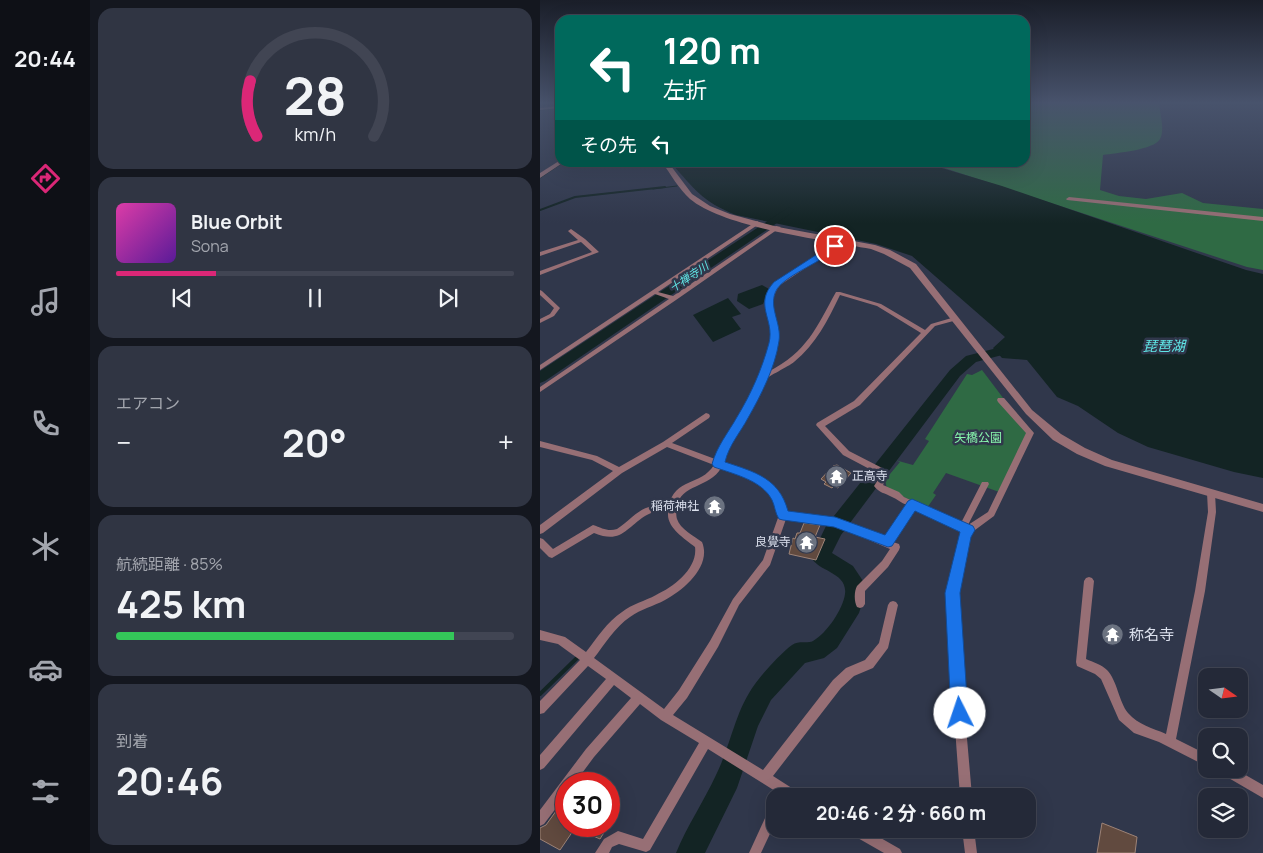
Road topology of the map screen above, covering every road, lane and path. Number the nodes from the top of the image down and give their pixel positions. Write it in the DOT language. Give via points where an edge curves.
graph roads {
  1 [pos="555,166"];
  2 [pos="669,167"];
  3 [pos="540,176"];
  4 [pos="1069,199"];
  5 [pos="1263,219"];
  6 [pos="758,223"];
  7 [pos="777,227"];
  8 [pos="571,231"];
  9 [pos="583,240"];
  10 [pos="835,246"];
  11 [pos="540,254"];
  12 [pos="540,273"];
  13 [pos="540,292"];
  14 [pos="655,292"];
  15 [pos="672,298"];
  16 [pos="955,319"];
  17 [pos="540,321"];
  18 [pos="925,333"];
  19 [pos="540,368"];
  20 [pos="764,377"];
  21 [pos="540,390"];
  22 [pos="1001,400"];
  23 [pos="706,416"];
  24 [pos="540,444"];
  25 [pos="666,444"];
  26 [pos="718,464"];
  27 [pos="619,471"];
  28 [pos="985,484"];
  29 [pos="1211,493"];
  30 [pos="912,504"];
  31 [pos="1263,508"];
  32 [pos="672,511"];
  33 [pos="783,515"];
  34 [pos="966,528"];
  35 [pos="540,530"];
  36 [pos="540,542"];
  37 [pos="888,542"];
  38 [pos="1089,581"];
  39 [pos="860,604"];
  40 [pos="893,605"];
  41 [pos="540,635"];
  42 [pos="587,660"];
  43 [pos="614,679"];
  44 [pos="638,698"];
  45 [pos="540,709"];
  46 [pos="665,716"];
  47 [pos="706,742"];
  48 [pos="1170,742"];
  49 [pos="1198,756"];
  50 [pos="540,764"];
  51 [pos="764,778"];
  52 [pos="1239,778"];
  53 [pos="778,788"];
  54 [pos="965,788"];
  55 [pos="1263,792"];
  56 [pos="540,820"];
  57 [pos="766,828"];
  58 [pos="869,838"];
  59 [pos="969,838"];
  60 [pos="601,853"];
  61 [pos="754,853"];
  62 [pos="896,853"];
  63 [pos="970,853"];
  1 -- 3 [label="street"];
  2 -- 6 [label="street" via="695,200 721,213"];
  4 -- 5 [label="street"];
  6 -- 7 [label="street"];
  6 -- 14 [label="street"];
  7 -- 15 [label="street"];
  7 -- 16 [label="street" via="872,248 902,259 922,275"];
  8 -- 9 [label="street"];
  9 -- 11 [label="street"];
  9 -- 12 [label="street" via="596,252"];
  10 -- 20 [label="street" via="772,290 768,303 774,341"];
  13 -- 17 [label="street" via="557,308 552,316"];
  14 -- 15 [label="street"];
  14 -- 19 [label="street"];
  15 -- 21 [label="street"];
  16 -- 18 [label="street" via="933,325"];
  16 -- 29 [label="street" via="1029,412 1066,443 1109,463"];
  18 -- 20 [label="street" via="879,305 838,293 814,339 784,365"];
  18 -- 30 [label="street" via="857,403 820,425 846,453 880,471 883,478 878,486 880,489 897,494"];
  20 -- 26 [label="street" via="722,450"];
  22 -- 34 [label="street" via="1030,433 991,514"];
  23 -- 25 [label="street"];
  24 -- 27 [label="street" via="594,458"];
  25 -- 26 [label="street"];
  25 -- 27 [label="street"];
  26 -- 32 [label="street" via="706,478 678,492"];
  26 -- 33 [label="street" via="764,484 778,497"];
  27 -- 35 [label="street"];
  28 -- 34 [label="street"];
  29 -- 31 [label="street"];
  29 -- 48 [label="street" via="1212,512 1200,591"];
  30 -- 34 [label="street"];
  30 -- 37 [label="street"];
  32 -- 36 [label="street" via="651,509 614,534 603,534 594,529 552,554"];
  32 -- 42 [label="street" via="676,526 699,546 701,558 662,597 622,617"];
  33 -- 37 [label="street" via="838,523"];
  33 -- 46 [label="street" via="767,562 736,602 683,694"];
  34 -- 54 [label="street" via="953,593"];
  37 -- 39 [label="street" via="896,546 860,589"];
  38 -- 48 [label="street" via="1081,662 1105,675 1122,716 1138,729"];
  40 -- 51 [label="street" via="887,636 880,650 868,664 850,672 837,684"];
  41 -- 42 [label="street" via="561,640"];
  42 -- 43 [label="street"];
  42 -- 45 [label="street"];
  43 -- 44 [label="street"];
  43 -- 50 [label="street"];
  44 -- 46 [label="street"];
  44 -- 56 [label="street" via="590,753"];
  46 -- 47 [label="street"];
  47 -- 51 [label="street"];
  47 -- 60 [label="street" via="646,846 618,837"];
  48 -- 49 [label="street"];
  51 -- 53 [label="street"];
  52 -- 55 [label="street"];
  57 -- 61 [label="street"];
  58 -- 62 [label="street"];
  59 -- 63 [label="street"];
}
